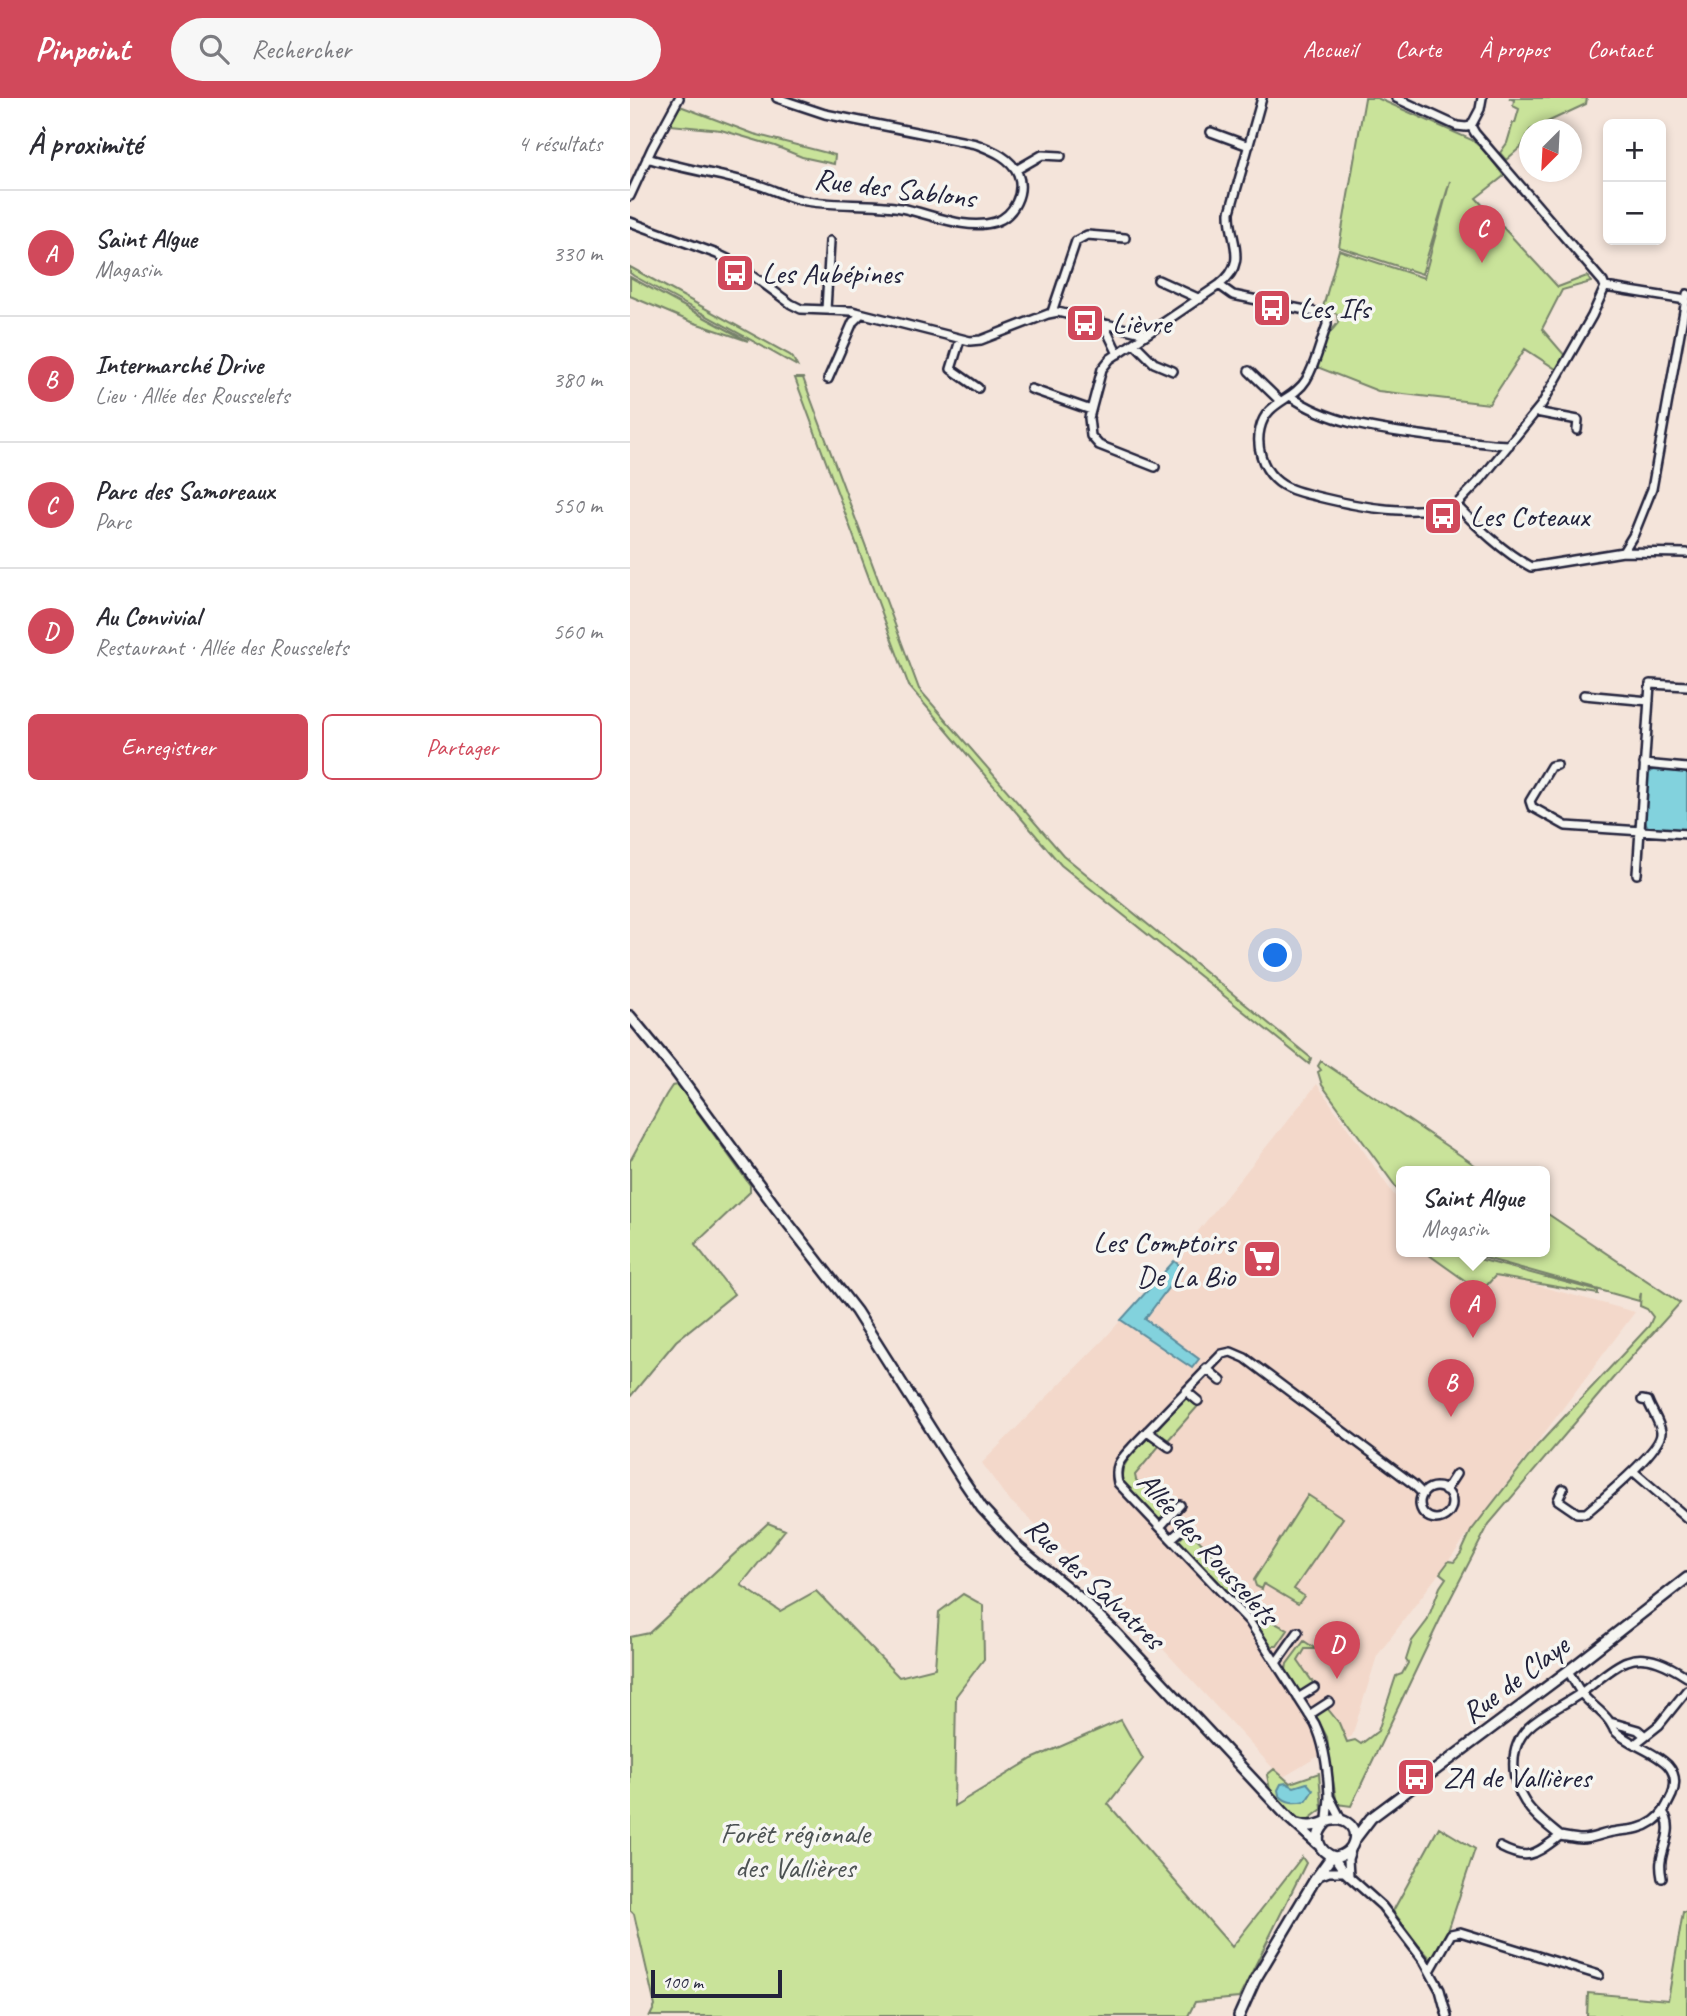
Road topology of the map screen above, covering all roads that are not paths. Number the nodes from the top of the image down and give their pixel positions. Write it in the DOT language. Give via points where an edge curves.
graph roads {
  1 [pos="679,98"];
  2 [pos="777,98"];
  3 [pos="1262,98"];
  4 [pos="1396,98"];
  5 [pos="1482,98"];
  6 [pos="1471,126"];
  7 [pos="1211,132"];
  8 [pos="1249,146"];
  9 [pos="1061,156"];
  10 [pos="647,158"];
  11 [pos="1016,170"];
  12 [pos="630,195"];
  13 [pos="630,222"];
  14 [pos="1125,238"];
  15 [pos="830,241"];
  16 [pos="1158,279"];
  17 [pos="1219,285"];
  18 [pos="1605,287"];
  19 [pos="1686,297"];
  20 [pos="1200,299"];
  21 [pos="826,310"];
  22 [pos="1052,312"];
  23 [pos="861,314"];
  24 [pos="1103,323"];
  25 [pos="1146,334"];
  26 [pos="960,340"];
  27 [pos="1134,343"];
  28 [pos="1118,354"];
  29 [pos="1173,371"];
  30 [pos="1249,371"];
  31 [pos="828,379"];
  32 [pos="978,388"];
  33 [pos="1031,390"];
  34 [pos="1290,396"];
  35 [pos="1280,401"];
  36 [pos="1091,410"];
  37 [pos="1536,412"];
  38 [pos="1577,430"];
  39 [pos="1509,445"];
  40 [pos="1154,467"];
  41 [pos="1456,505"];
  42 [pos="1623,552"];
  43 [pos="1687,554"];
  44 [pos="1687,686"];
  45 [pos="1584,695"];
  46 [pos="1649,701"];
  47 [pos="1644,764"];
  48 [pos="1557,765"];
  49 [pos="1687,768"];
  50 [pos="1640,831"];
  51 [pos="1687,834"];
  52 [pos="1637,874"];
  53 [pos="630,1016"];
  54 [pos="1206,1368"];
  55 [pos="1221,1381"];
  56 [pos="1186,1391"];
  57 [pos="1642,1400"];
  58 [pos="1198,1401"];
  59 [pos="1147,1431"];
  60 [pos="1170,1447"];
  61 [pos="1634,1472"];
  62 [pos="1456,1474"];
  63 [pos="1563,1489"];
  64 [pos="1445,1491"];
  65 [pos="1423,1494"];
  66 [pos="1180,1505"];
  67 [pos="1687,1518"];
  68 [pos="1186,1526"];
  69 [pos="1160,1527"];
  70 [pos="1171,1539"];
  71 [pos="1687,1578"];
  72 [pos="1298,1632"];
  73 [pos="1276,1663"];
  74 [pos="1568,1671"];
  75 [pos="1687,1677"];
  76 [pos="1314,1688"];
  77 [pos="1687,1690"];
  78 [pos="1582,1693"];
  79 [pos="1298,1698"];
  80 [pos="1329,1702"];
  81 [pos="1309,1715"];
  82 [pos="1610,1722"];
  83 [pos="1645,1736"];
  84 [pos="1635,1744"];
  85 [pos="1329,1795"];
  86 [pos="1663,1812"];
  87 [pos="1371,1818"];
  88 [pos="1345,1822"];
  89 [pos="1326,1823"];
  90 [pos="1295,1824"];
  91 [pos="1560,1836"];
  92 [pos="1355,1839"];
  93 [pos="1320,1847"];
  94 [pos="1500,1847"];
  95 [pos="1351,1850"];
  96 [pos="1333,1856"];
  97 [pos="1347,1874"];
  98 [pos="1662,1878"];
  99 [pos="1314,1879"];
  100 [pos="1430,1970"];
  101 [pos="1599,1975"];
  102 [pos="1239,2016"];
  103 [pos="1447,2016"];
  1 -- 10 [label="street"];
  2 -- 11 [label="street, Rue des Sablons" via="825,114 976,144"];
  3 -- 8 [label="street"];
  4 -- 6 [label="street" via="1457,126"];
  5 -- 6 [label="street"];
  6 -- 18 [label="street"];
  7 -- 8 [label="street"];
  8 -- 17 [label="street" via="1230,212 1236,261"];
  9 -- 11 [label="street" via="1042,155"];
  10 -- 11 [label="street, Rue des Sablons" via="801,200 899,208 978,224 998,221 1017,203"];
  10 -- 12 [label="street"];
  13 -- 21 [label="street" via="736,263 801,309"];
  14 -- 22 [label="street" via="1087,235 1076,241"];
  15 -- 21 [label="street"];
  16 -- 20 [label="street"];
  17 -- 20 [label="street"];
  17 -- 34 [label="street" via="1233,295 1315,312 1327,319 1307,378"];
  18 -- 19 [label="street"];
  18 -- 37 [label="street"];
  19 -- 42 [label="street" via="1652,489"];
  20 -- 25 [label="street"];
  21 -- 23 [label="street"];
  22 -- 24 [label="street"];
  22 -- 26 [label="street" via="981,340"];
  23 -- 26 [label="street"];
  23 -- 31 [label="street" via="853,322"];
  24 -- 25 [label="street"];
  24 -- 28 [label="street"];
  25 -- 27 [label="street"];
  26 -- 32 [label="street" via="951,369"];
  27 -- 28 [label="street"];
  27 -- 29 [label="street" via="1154,363"];
  28 -- 36 [label="street" via="1102,369"];
  30 -- 35 [label="street"];
  33 -- 36 [label="street"];
  34 -- 35 [label="street"];
  34 -- 39 [label="street" via="1354,424"];
  35 -- 41 [label="street" via="1263,421 1259,446 1275,479 1293,490 1371,508 1405,511"];
  36 -- 40 [label="street" via="1089,429 1094,441"];
  37 -- 38 [label="street" via="1578,420"];
  37 -- 39 [label="street"];
  39 -- 41 [label="street"];
  41 -- 42 [label="street" via="1531,567"];
  42 -- 43 [label="street"];
  44 -- 46 [label="street" via="1650,684"];
  45 -- 46 [label="street"];
  46 -- 47 [label="street"];
  47 -- 49 [label="street"];
  47 -- 50 [label="street"];
  48 -- 50 [label="street" via="1551,766 1530,802 1532,807 1566,826"];
  50 -- 51 [label="street"];
  50 -- 52 [label="street"];
  53 -- 90 [label="street, Rue des Salvatres" via="856,1311 990,1517 1115,1632"];
  54 -- 55 [label="street"];
  54 -- 56 [label="street, Allée des Rousselets"];
  54 -- 65 [label="street, Allée des Rousselets" via="1222,1354 1241,1355"];
  56 -- 58 [label="street"];
  56 -- 59 [label="street, Allée des Rousselets"];
  57 -- 61 [label="street" via="1647,1401 1661,1433"];
  59 -- 60 [label="street"];
  59 -- 69 [label="street, Allée des Rousselets" via="1119,1457 1116,1472 1118,1483"];
  61 -- 63 [label="street" via="1586,1513 1577,1513 1558,1500"];
  61 -- 67 [label="street"];
  62 -- 64 [label="street"];
  64 -- 65 [label="street" via="1431,1488"];
  64 -- 65 [label="street, Allée des Rousselets" via="1451,1507 1436,1518 1423,1511"];
  66 -- 69 [label="street"];
  68 -- 70 [label="street"];
  69 -- 70 [label="street, Allée des Rousselets"];
  70 -- 73 [label="street, Allée des Rousselets" via="1249,1621"];
  71 -- 74 [label="street, Rue de Claye"];
  72 -- 73 [label="street"];
  73 -- 79 [label="street, Allée des Rousselets"];
  74 -- 78 [label="street"];
  74 -- 87 [label="street, Rue de Claye"];
  75 -- 78 [label="street" via="1649,1659 1627,1661"];
  76 -- 79 [label="street"];
  77 -- 83 [label="street" via="1660,1725"];
  78 -- 82 [label="street"];
  78 -- 91 [label="street" via="1528,1728 1513,1762 1515,1781 1526,1803"];
  79 -- 81 [label="street, Allée des Rousselets"];
  80 -- 81 [label="street"];
  81 -- 85 [label="street, Allée des Rousselets" via="1322,1739"];
  82 -- 83 [label="street"];
  82 -- 84 [label="street"];
  83 -- 84 [label="street"];
  84 -- 86 [label="street" via="1674,1766 1679,1785"];
  85 -- 88 [label="street, Allée des Rousselets"];
  85 -- 89 [label="street, Allée des Rousselets"];
  86 -- 91 [label="street" via="1655,1821 1622,1832 1580,1839"];
  86 -- 98 [label="street" via="1669,1829 1660,1864"];
  87 -- 88 [label="street, Rue de Claye"];
  87 -- 92 [label="street, Rue de Claye"];
  88 -- 89 [label="street"];
  88 -- 92 [label="street"];
  89 -- 90 [label="street" via="1312,1827"];
  89 -- 93 [label="street" via="1318,1833"];
  90 -- 93 [label="street, Rue des Salvatres"];
  91 -- 94 [label="street" via="1527,1856"];
  92 -- 95 [label="street"];
  93 -- 96 [label="street"];
  93 -- 99 [label="street"];
  95 -- 96 [label="street"];
  95 -- 97 [label="street"];
  96 -- 97 [label="street"];
  96 -- 99 [label="street"];
  97 -- 99 [label="street" via="1329,1872"];
  97 -- 100 [label="street" via="1382,1906"];
  99 -- 102 [label="street"];
  100 -- 101 [label="street" via="1451,1934 1460,1932"];
  100 -- 103 [label="street"];
}
